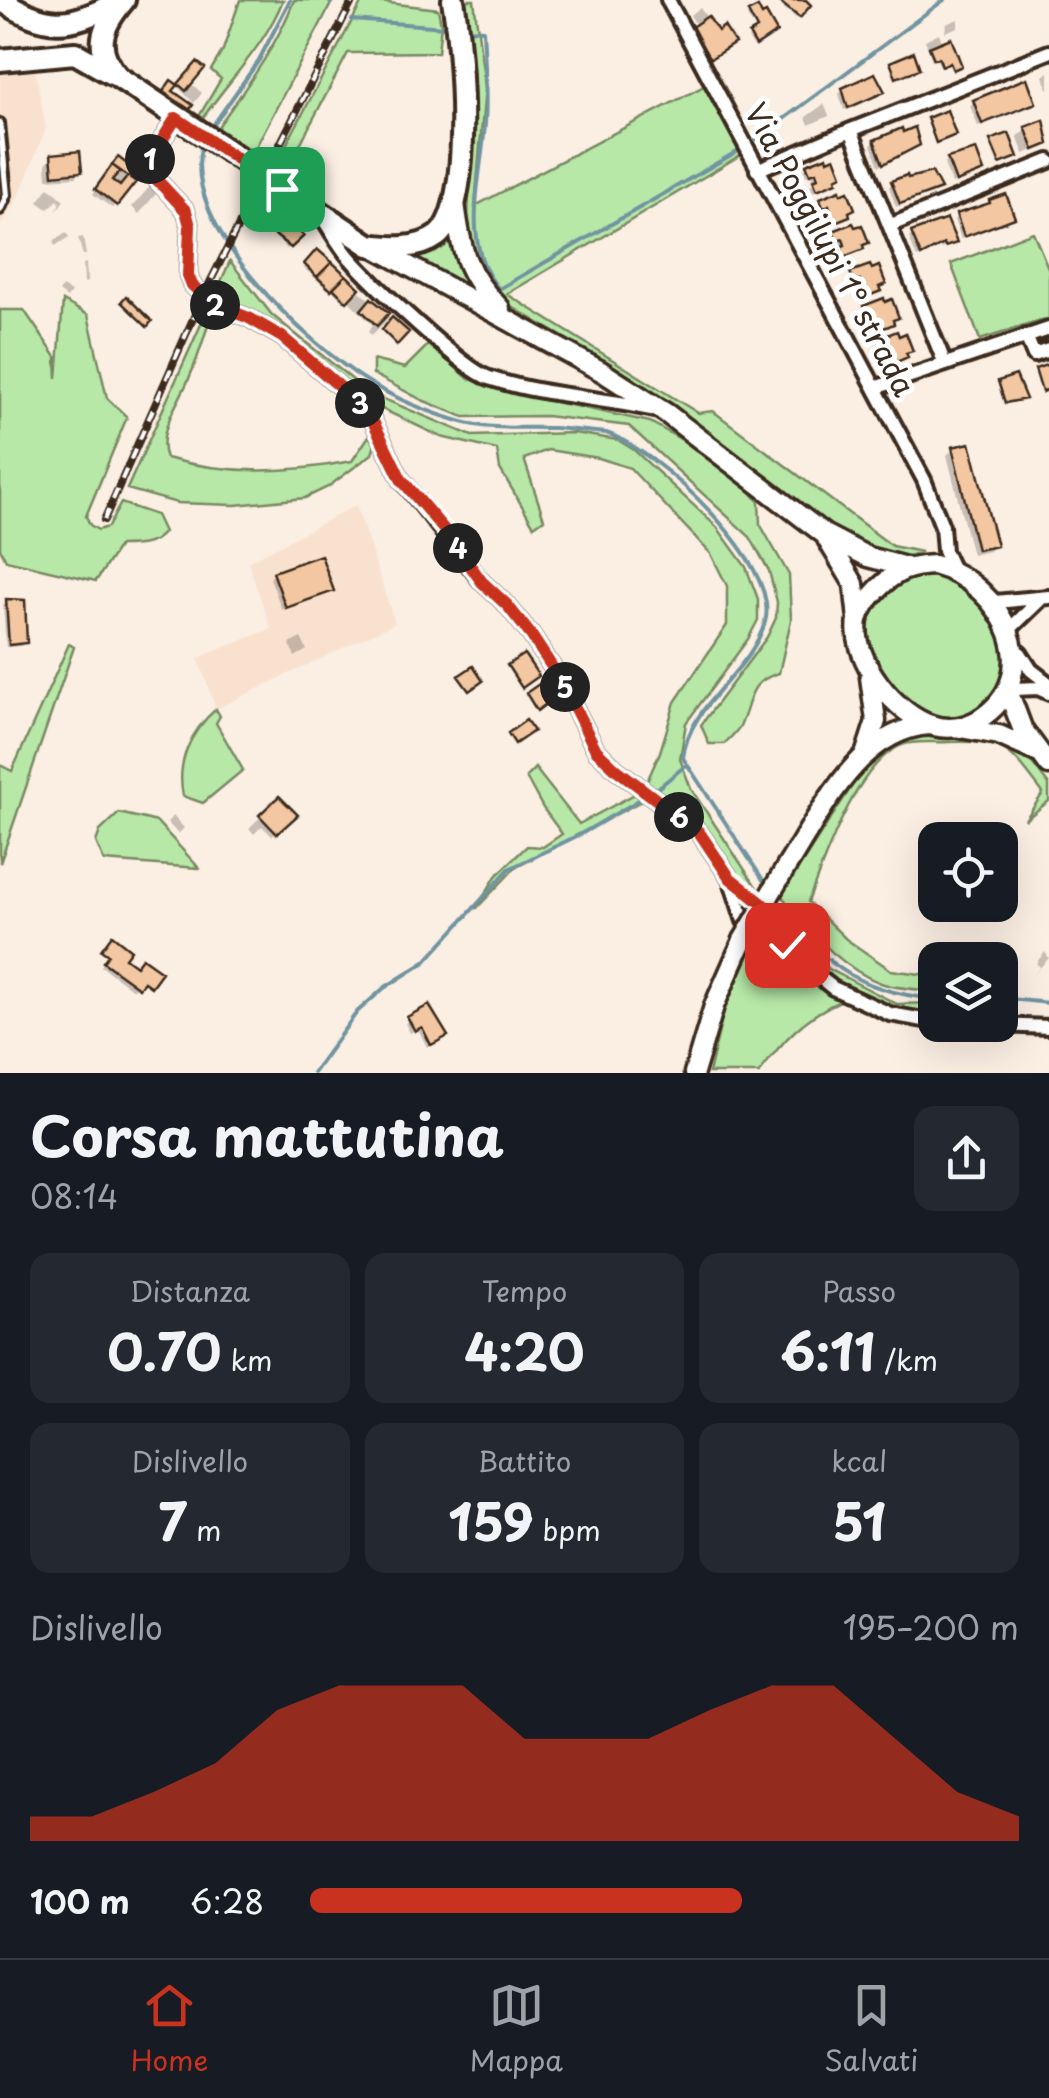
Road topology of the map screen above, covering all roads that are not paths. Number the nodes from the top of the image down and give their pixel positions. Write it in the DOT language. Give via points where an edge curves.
graph roads {
  1 [pos="0,0"];
  2 [pos="123,0"];
  3 [pos="453,0"];
  4 [pos="668,0"];
  5 [pos="1049,52"];
  6 [pos="0,60"];
  7 [pos="118,77"];
  8 [pos="0,123"];
  9 [pos="184,123"];
  10 [pos="851,130"];
  11 [pos="1049,161"];
  12 [pos="757,170"];
  13 [pos="3,200"];
  14 [pos="455,202"];
  15 [pos="0,210"];
  16 [pos="320,213"];
  17 [pos="891,225"];
  18 [pos="369,245"];
  19 [pos="515,323"];
  20 [pos="1049,329"];
  21 [pos="1026,336"];
  22 [pos="1049,350"];
  23 [pos="945,364"];
  24 [pos="876,388"];
  25 [pos="666,413"];
  26 [pos="942,526"];
  27 [pos="824,534"];
  28 [pos="913,566"];
  29 [pos="953,570"];
  30 [pos="1045,598"];
  31 [pos="995,602"];
  32 [pos="858,620"];
  33 [pos="1013,626"];
  34 [pos="1020,653"];
  35 [pos="869,672"];
  36 [pos="1049,684"];
  37 [pos="1013,692"];
  38 [pos="1049,693"];
  39 [pos="930,726"];
  40 [pos="960,728"];
  41 [pos="866,752"];
  42 [pos="1045,760"];
  43 [pos="730,878"];
  44 [pos="799,961"];
  45 [pos="918,1019"];
  46 [pos="1018,1026"];
  47 [pos="1049,1027"];
  48 [pos="694,1073"];
  1 -- 2 [label="main road" via="52,23 88,18"];
  2 -- 7 [label="main road" via="102,42 106,64"];
  3 -- 14 [label="main road" via="463,101"];
  4 -- 12 [label="street, Via Poggilupi 1° strada"];
  5 -- 10 [label="street"];
  6 -- 7 [label="main road" via="76,53"];
  7 -- 9 [label="main road"];
  8 -- 13 [label="lane"];
  9 -- 16 [label="main road"];
  9 -- 43 [label="street" via="145,167 186,211 192,285 213,304 282,337 368,411 401,479 531,635 596,750 699,832"];
  10 -- 12 [label="street"];
  10 -- 17 [label="street"];
  11 -- 17 [label="street"];
  12 -- 24 [label="street, Via Poggilupi 1° strada"];
  13 -- 15 [label="lane"];
  14 -- 18 [label="main road" via="446,227 424,243"];
  14 -- 19 [label="main road" via="464,258 484,292"];
  16 -- 18 [label="main road"];
  16 -- 25 [label="street" via="348,257 484,377"];
  17 -- 23 [label="street"];
  18 -- 19 [label="main road"];
  19 -- 25 [label="main road"];
  20 -- 21 [label="street"];
  21 -- 22 [label="street" via="1034,355"];
  21 -- 23 [label="street"];
  23 -- 24 [label="street"];
  24 -- 26 [label="street, Via Poggilupi 1° strada"];
  25 -- 27 [label="main road"];
  26 -- 28 [label="street" via="934,550"];
  26 -- 29 [label="street, Via Poggilupi 1° strada"];
  27 -- 28 [label="main road" via="868,557"];
  27 -- 32 [label="main road" via="854,584"];
  28 -- 29 [label="main road"];
  28 -- 32 [label="main road" via="875,592"];
  29 -- 31 [label="main road"];
  30 -- 31 [label="street"];
  30 -- 33 [label="street"];
  31 -- 33 [label="main road"];
  32 -- 35 [label="main road"];
  33 -- 34 [label="main road"];
  34 -- 36 [label="street"];
  34 -- 37 [label="main road"];
  35 -- 39 [label="main road"];
  35 -- 41 [label="main road" via="876,720"];
  37 -- 38 [label="street"];
  37 -- 40 [label="main road"];
  37 -- 42 [label="main road" via="1022,728"];
  39 -- 40 [label="main road"];
  39 -- 41 [label="main road" via="896,734"];
  40 -- 42 [label="main road" via="999,734"];
  41 -- 48 [label="main road, bridge" via="743,940"];
  43 -- 44 [label="lane" via="773,912"];
  43 -- 44 [label="street" via="744,921 764,947"];
  44 -- 45 [label="street" via="834,988 890,1014"];
  46 -- 47 [label="street"];
}
